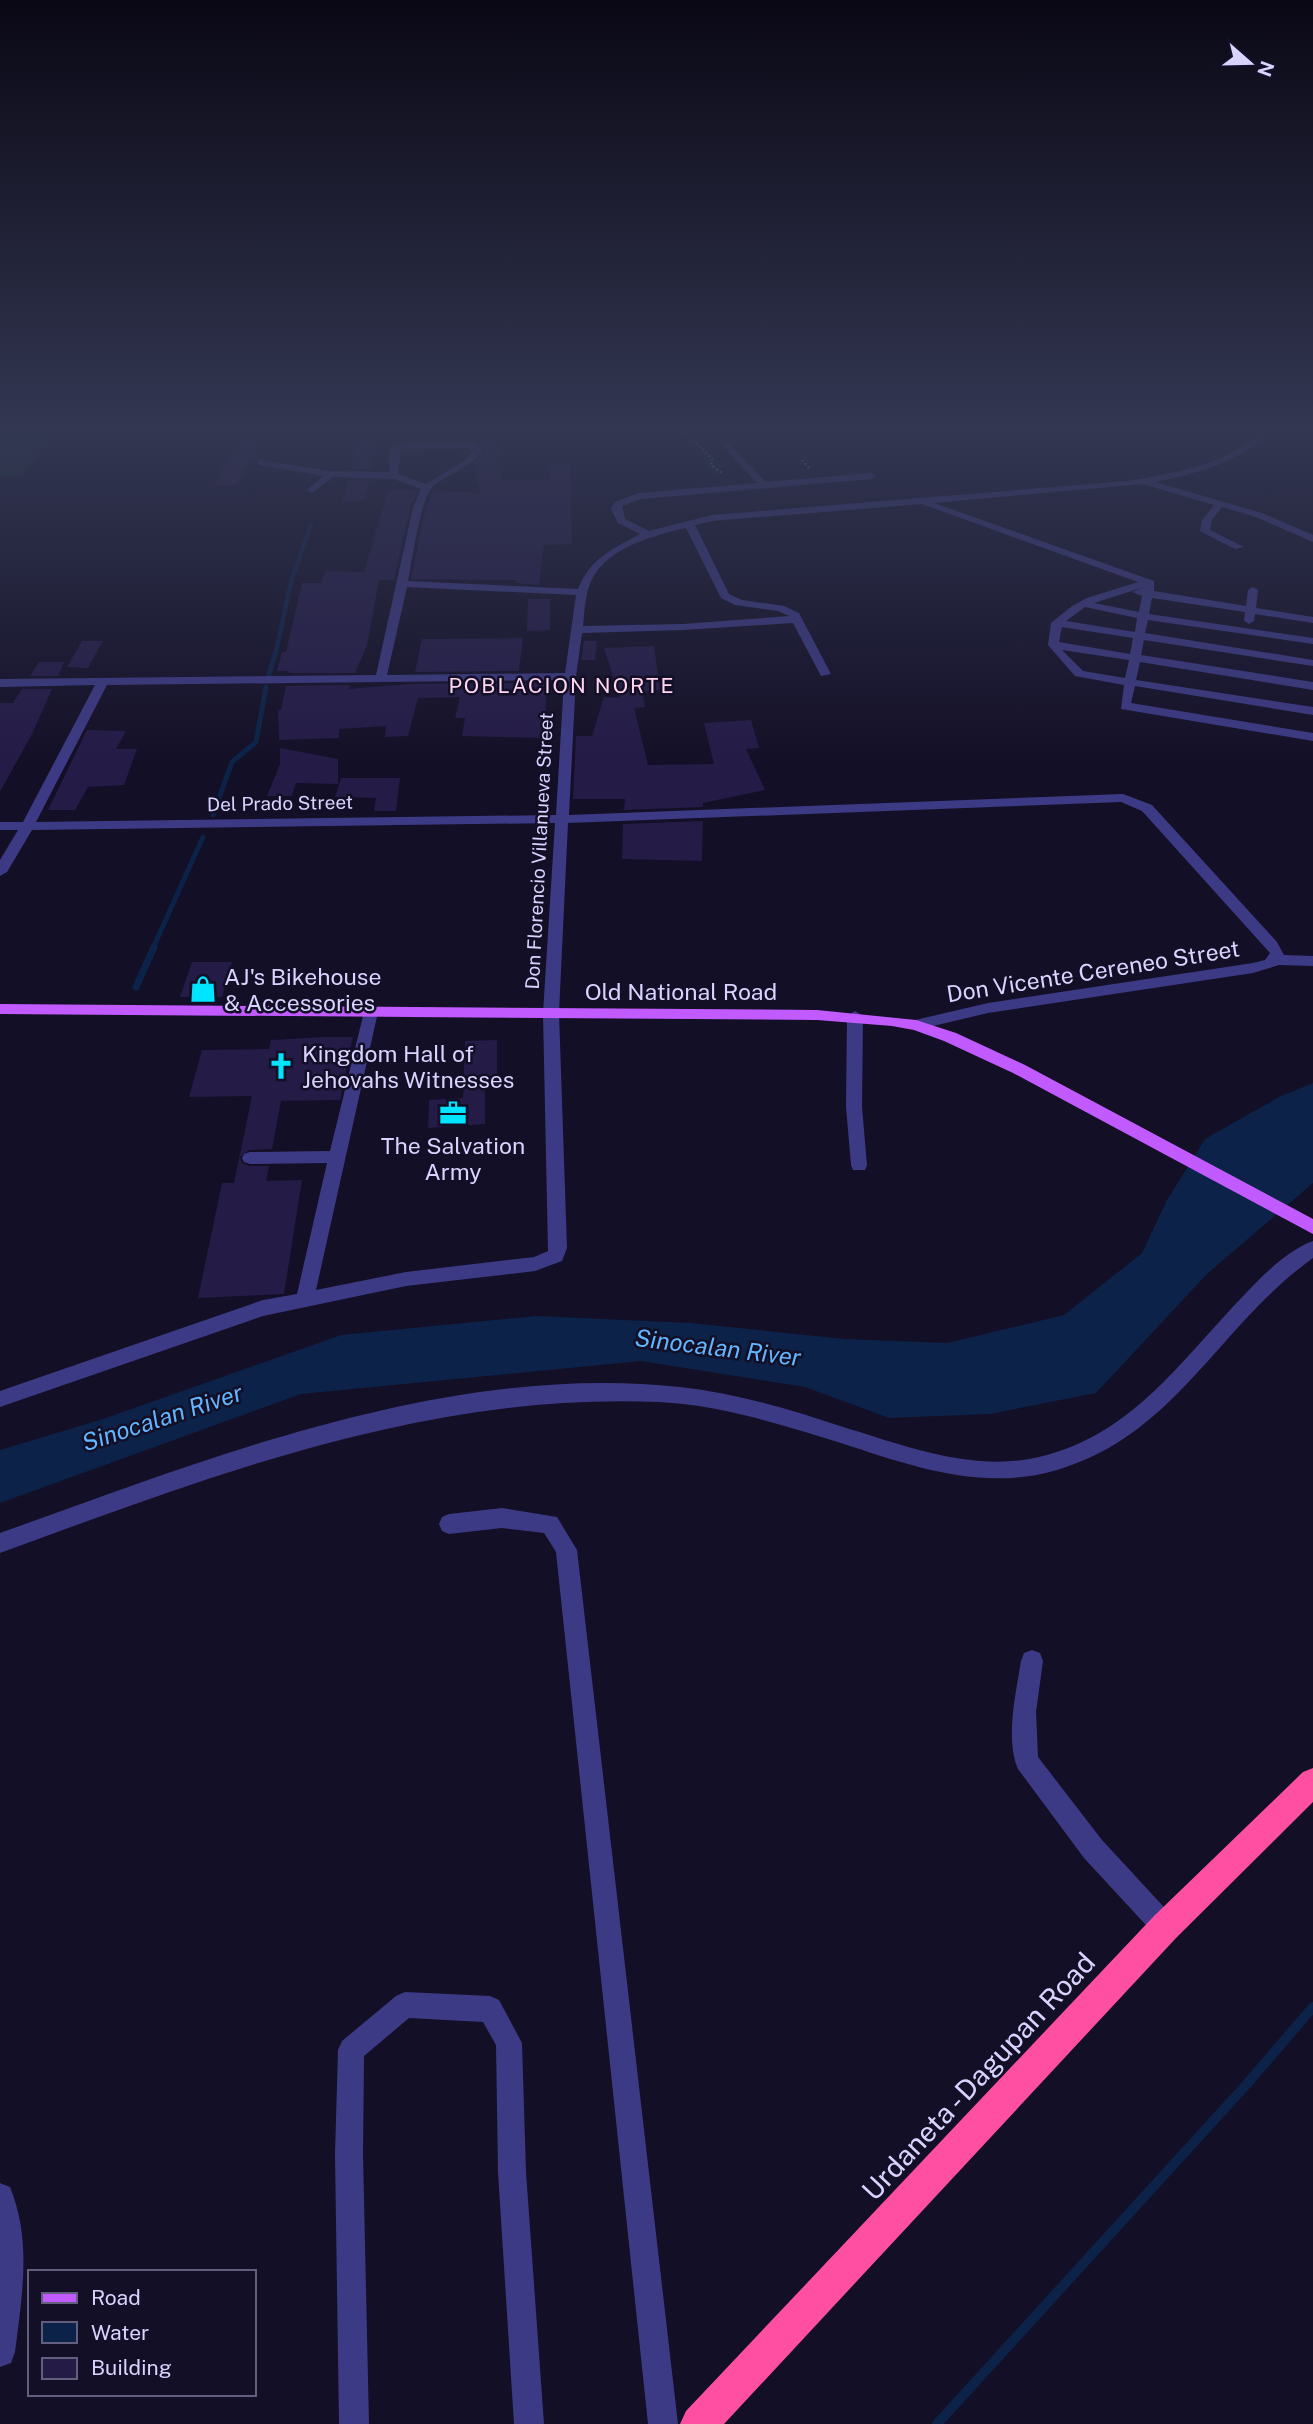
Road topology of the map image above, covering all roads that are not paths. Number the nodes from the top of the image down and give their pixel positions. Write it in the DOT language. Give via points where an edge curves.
graph roads {
  1 [pos="411,540"];
  2 [pos="637,540"];
  3 [pos="697,540"];
  4 [pos="1023,540"];
  5 [pos="1224,540"];
  6 [pos="1239,547"];
  7 [pos="402,584"];
  8 [pos="1148,588"];
  9 [pos="1253,590"];
  10 [pos="582,592"];
  11 [pos="1084,604"];
  12 [pos="1251,610"];
  13 [pos="1143,616"];
  14 [pos="797,619"];
  15 [pos="1313,620"];
  16 [pos="1057,624"];
  17 [pos="576,630"];
  18 [pos="1248,632"];
  19 [pos="1139,637"];
  20 [pos="1313,641"];
  21 [pos="1055,645"];
  22 [pos="1244,653"];
  23 [pos="1135,658"];
  24 [pos="1313,663"];
  25 [pos="825,674"];
  26 [pos="570,676"];
  27 [pos="1245,676"];
  28 [pos="381,677"];
  29 [pos="103,682"];
  30 [pos="1130,682"];
  31 [pos="0,683"];
  32 [pos="1313,686"];
  33 [pos="1241,700"];
  34 [pos="1313,711"];
  35 [pos="1238,724"];
  36 [pos="1313,737"];
  37 [pos="561,819"];
  38 [pos="0,826"];
  39 [pos="27,826"];
  40 [pos="0,872"];
  41 [pos="1276,960"];
  42 [pos="1313,961"];
  43 [pos="0,1009"];
  44 [pos="370,1012"];
  45 [pos="551,1013"];
  46 [pos="855,1016"];
  47 [pos="916,1026"];
  48 [pos="337,1157"];
  49 [pos="250,1158"];
  50 [pos="859,1165"];
  51 [pos="1313,1227"];
  52 [pos="1313,1248"];
  53 [pos="305,1299"];
  54 [pos="0,1399"];
  55 [pos="449,1524"];
  56 [pos="0,1543"];
  57 [pos="1032,1661"];
  58 [pos="1313,1782"];
  59 [pos="1165,1927"];
  60 [pos="0,2197"];
  61 [pos="0,2352"];
  62 [pos="354,2424"];
  63 [pos="529,2424"];
  64 [pos="663,2424"];
  65 [pos="699,2424"];
  1 -- 7 [label="street"];
  2 -- 10 [label="street, Don Florencio Villanueva Street" via="603,558 589,574"];
  3 -- 14 [label="street" via="725,596 739,603 780,608"];
  4 -- 8 [label="street"];
  5 -- 6 [label="street"];
  7 -- 10 [label="street"];
  7 -- 28 [label="street"];
  8 -- 11 [label="street" via="1115,589"];
  8 -- 12 [label="street"];
  8 -- 13 [label="street"];
  9 -- 12 [label="street"];
  10 -- 17 [label="street, Don Florencio Villanueva Street"];
  11 -- 13 [label="street"];
  11 -- 16 [label="street"];
  12 -- 15 [label="street"];
  12 -- 18 [label="street"];
  13 -- 18 [label="street"];
  13 -- 19 [label="street"];
  14 -- 17 [label="street"];
  14 -- 25 [label="street"];
  16 -- 19 [label="street"];
  16 -- 21 [label="street"];
  17 -- 26 [label="street, Don Florencio Villanueva Street"];
  18 -- 20 [label="street"];
  18 -- 22 [label="street"];
  19 -- 22 [label="street"];
  19 -- 23 [label="street"];
  21 -- 23 [label="street"];
  21 -- 30 [label="street" via="1079,674"];
  22 -- 24 [label="street"];
  22 -- 27 [label="street"];
  23 -- 27 [label="street"];
  23 -- 30 [label="street"];
  26 -- 28 [label="street"];
  26 -- 37 [label="street, Don Florencio Villanueva Street"];
  27 -- 32 [label="street"];
  27 -- 33 [label="street"];
  28 -- 29 [label="street"];
  29 -- 31 [label="street"];
  29 -- 39 [label="street"];
  30 -- 33 [label="street"];
  30 -- 35 [label="street" via="1125,705"];
  33 -- 34 [label="street"];
  33 -- 35 [label="street"];
  35 -- 36 [label="street"];
  37 -- 39 [label="street, Del Prado Street"];
  37 -- 41 [label="street, Del Prado Street" via="1123,798 1147,808 1272,945 1278,953"];
  37 -- 45 [label="street, Don Florencio Villanueva Street"];
  38 -- 39 [label="street, Del Prado Street"];
  39 -- 40 [label="street"];
  41 -- 42 [label="street, Don Vicente Cereneo Street"];
  41 -- 47 [label="street, Don Vicente Cereneo Street" via="1253,968 988,1008"];
  43 -- 44 [label="main road, Old National Road"];
  44 -- 45 [label="main road, Old National Road"];
  44 -- 48 [label="street"];
  45 -- 46 [label="main road, Old National Road"];
  45 -- 53 [label="street, Don Florencio Villanueva Street" via="556,1256 535,1264 406,1279"];
  46 -- 47 [label="main road, Old National Road"];
  46 -- 50 [label="street"];
  47 -- 51 [label="main road, Old National Road" via="1019,1069"];
  48 -- 49 [label="street"];
  48 -- 53 [label="street"];
  52 -- 56 [label="street" via="1272,1280 1146,1412 1108,1440 1019,1470 970,1470 740,1406 662,1394 579,1393 471,1402 367,1421 281,1444"];
  53 -- 54 [label="street" via="263,1308"];
  55 -- 64 [label="street" via="502,1518 550,1524 566,1550"];
  57 -- 59 [label="street" via="1024,1712 1027,1761 1093,1849"];
  58 -- 59 [label="highway, Urdaneta - Dagupan Road"];
  59 -- 65 [label="highway, Urdaneta - Dagupan Road"];
  60 -- 61 [label="street" via="10,2265"];
  62 -- 63 [label="street" via="351,2050 405,2005 490,2009 509,2043 512,2172"];
}
